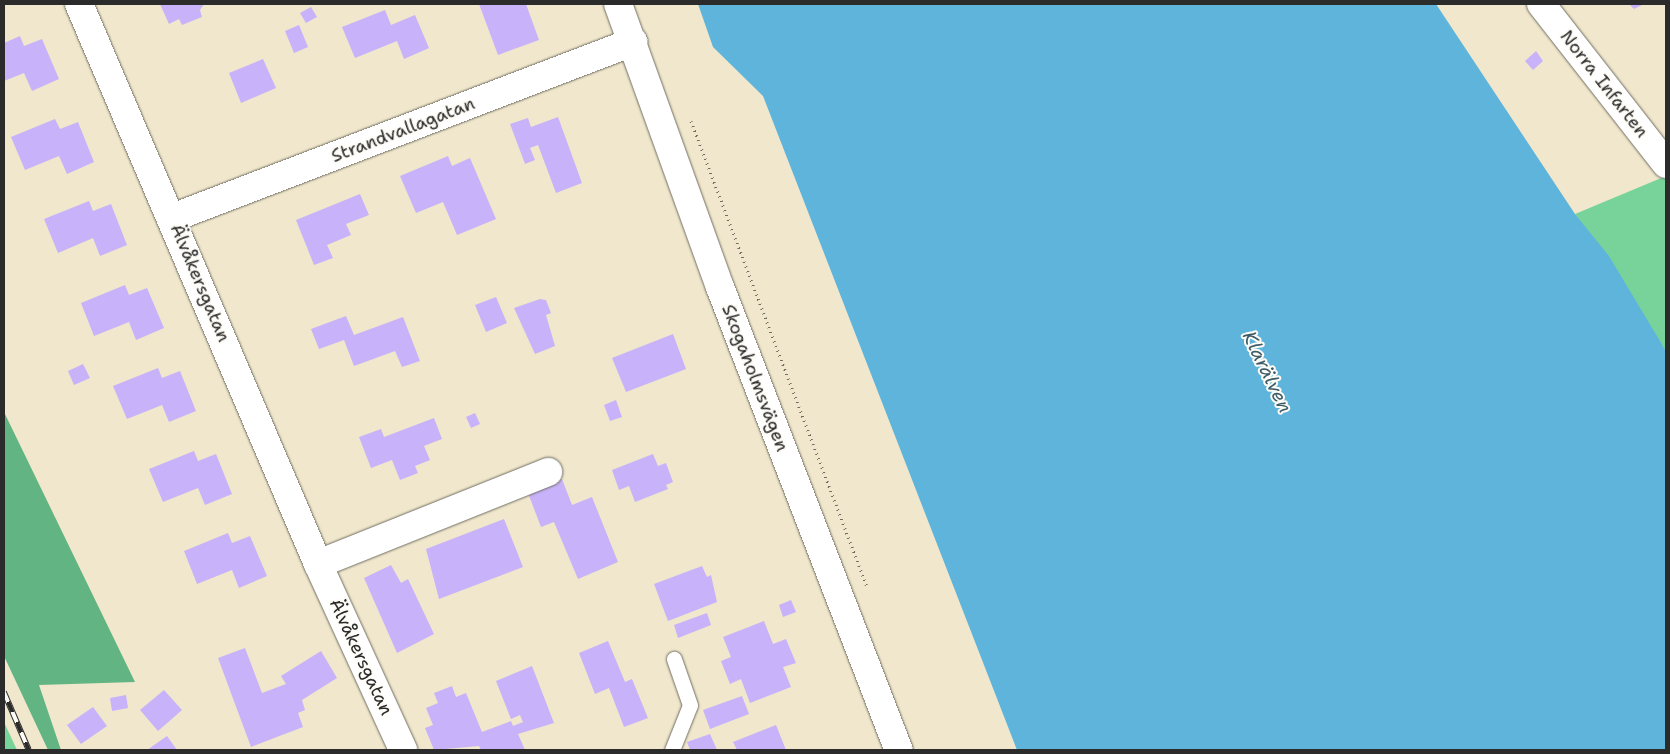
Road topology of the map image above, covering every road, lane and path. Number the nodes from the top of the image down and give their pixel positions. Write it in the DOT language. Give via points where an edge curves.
graph roads {
  1 [pos="80,4"];
  2 [pos="618,4"];
  3 [pos="1541,4"];
  4 [pos="634,42"];
  5 [pos="689,116"];
  6 [pos="1666,164"];
  7 [pos="172,218"];
  8 [pos="548,472"];
  9 [pos="318,564"];
  10 [pos="870,595"];
  11 [pos="674,659"];
  12 [pos="404,750"];
  13 [pos="672,750"];
  14 [pos="899,750"];
  1 -- 7 [label="street, Älvåkersgatan"];
  2 -- 4 [label="street, Skogaholmsvägen"];
  3 -- 6 [label="street, Norra Infarten"];
  4 -- 7 [label="street, Strandvallagatan"];
  4 -- 14 [label="street, Skogaholmsvägen" via="720,287"];
  5 -- 10 [label="path"];
  7 -- 9 [label="street, Älvåkersgatan"];
  8 -- 9 [label="street"];
  9 -- 12 [label="street, Älvåkersgatan"];
  11 -- 13 [label="lane" via="690,706"];
}
